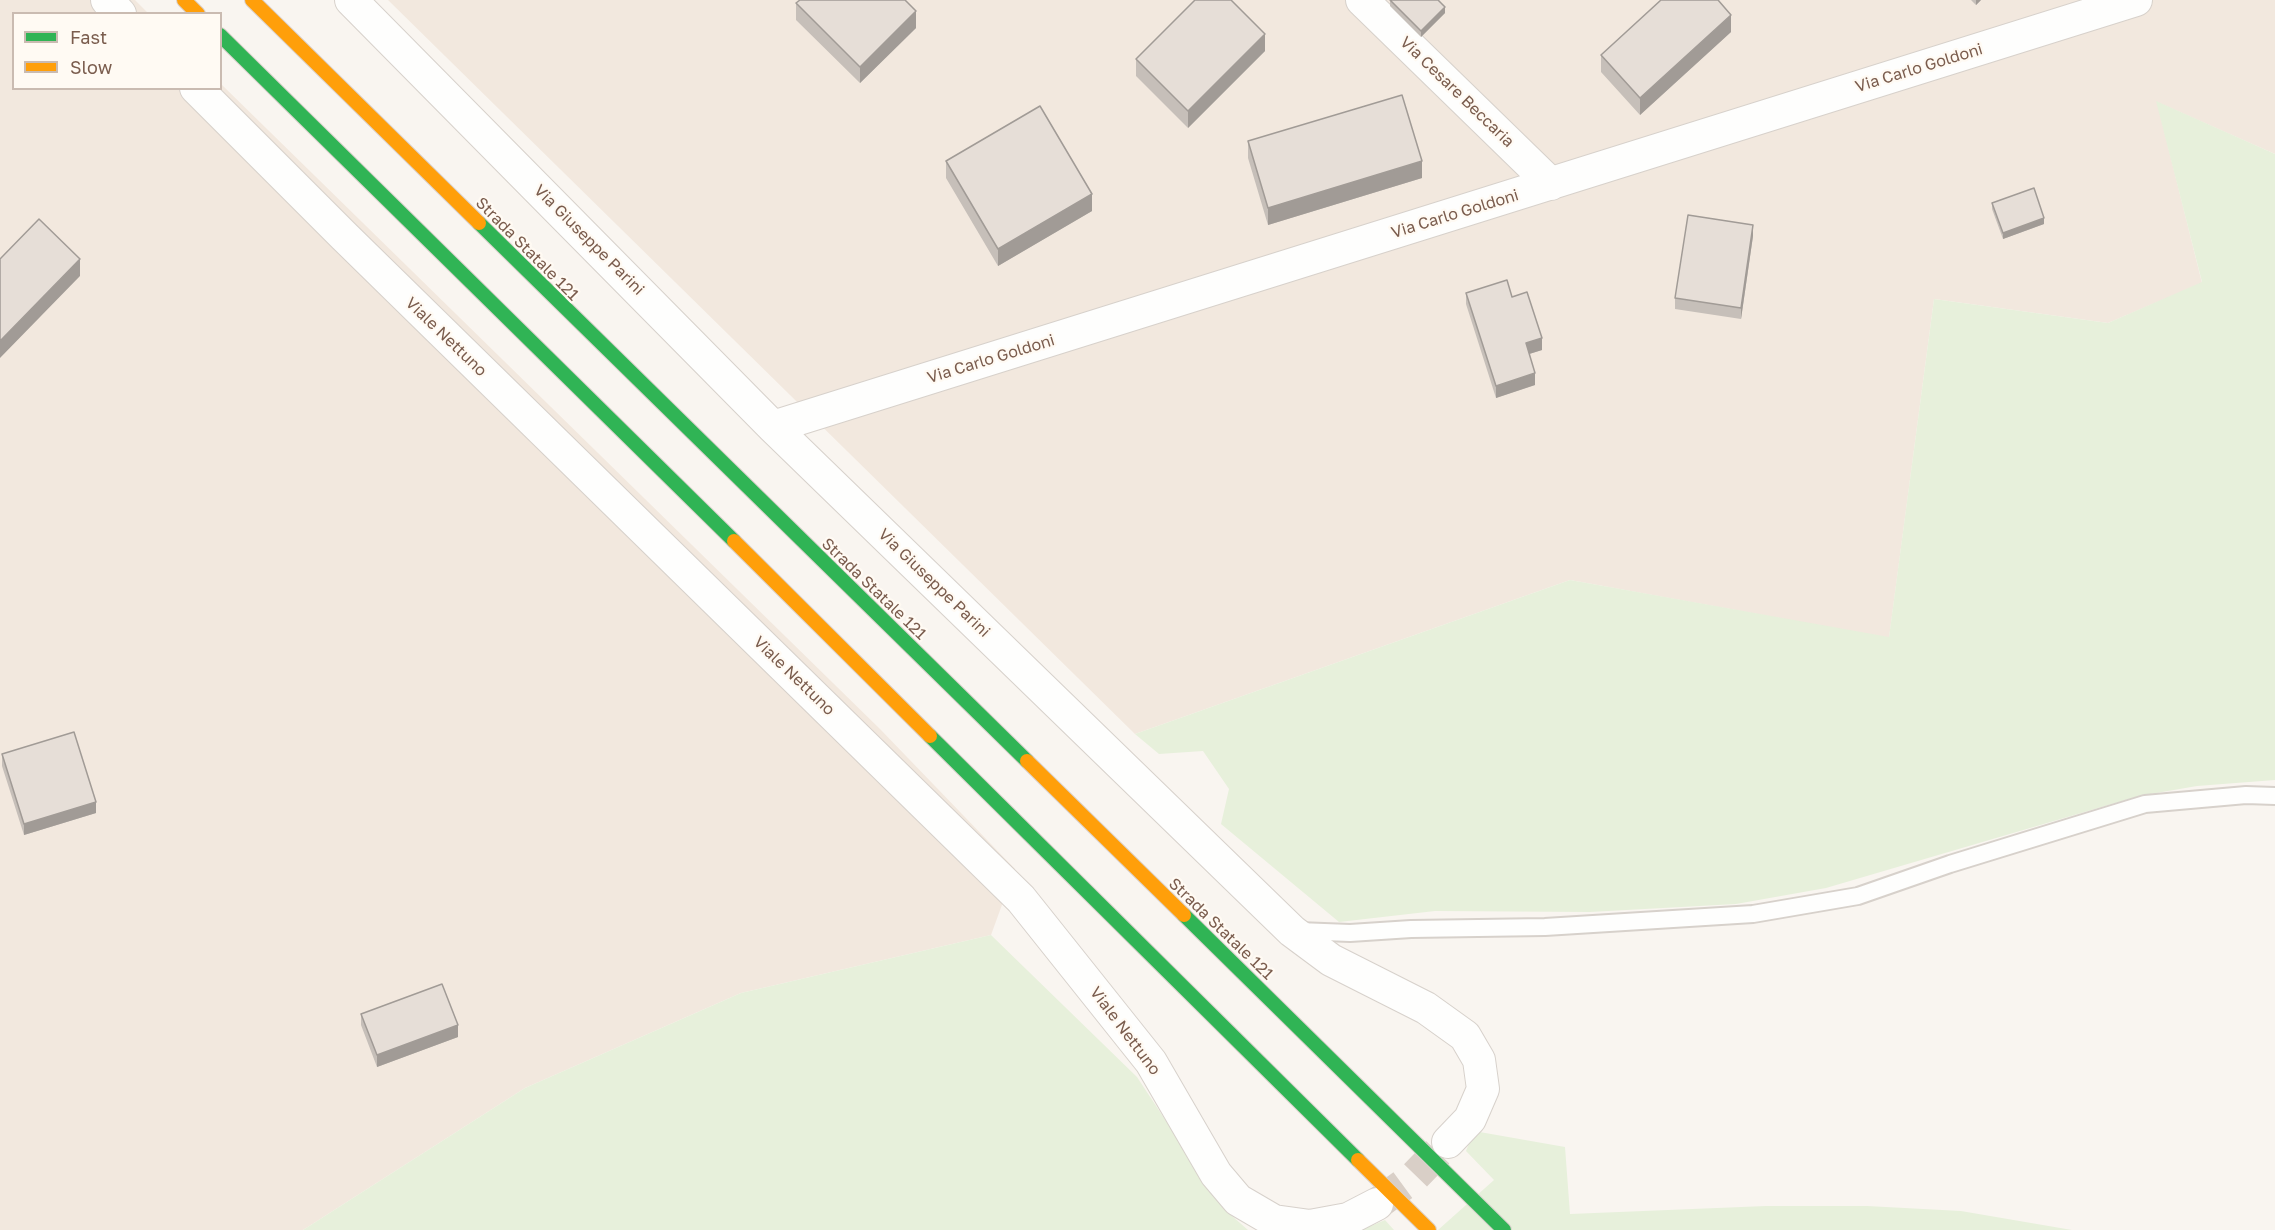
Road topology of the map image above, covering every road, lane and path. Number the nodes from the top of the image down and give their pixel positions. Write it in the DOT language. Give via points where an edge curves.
graph roads {
  1 [pos="107,0"];
  2 [pos="184,0"];
  3 [pos="252,0"];
  4 [pos="351,0"];
  5 [pos="1362,0"];
  6 [pos="2136,0"];
  7 [pos="118,12"];
  8 [pos="196,12"];
  9 [pos="222,37"];
  10 [pos="198,90"];
  11 [pos="1551,184"];
  12 [pos="773,427"];
  13 [pos="2275,796"];
  14 [pos="1292,931"];
  15 [pos="1448,1142"];
  16 [pos="1377,1204"];
  17 [pos="1429,1230"];
  18 [pos="1504,1230"];
  1 -- 7 [label="street"];
  2 -- 8 [label="main road"];
  3 -- 18 [label="main road, Strada Statale 121"];
  4 -- 12 [label="street, Via Giuseppe Parini"];
  5 -- 11 [label="street, Via Cesare Beccaria"];
  6 -- 11 [label="street, Via Carlo Goldoni"];
  9 -- 17 [label="main road"];
  10 -- 16 [label="street, Viale Nettuno" via="1021,899 1151,1062 1216,1174 1238,1200 1274,1221 1310,1226 1348,1218"];
  11 -- 12 [label="street, Via Carlo Goldoni"];
  12 -- 14 [label="street, Via Giuseppe Parini"];
  13 -- 14 [label="lane" via="2145,804 1858,896 1754,914 1545,927"];
  14 -- 15 [label="street, Via Giuseppe Parini" via="1331,960 1426,1008 1465,1036 1479,1060 1483,1089 1470,1119"];
}
